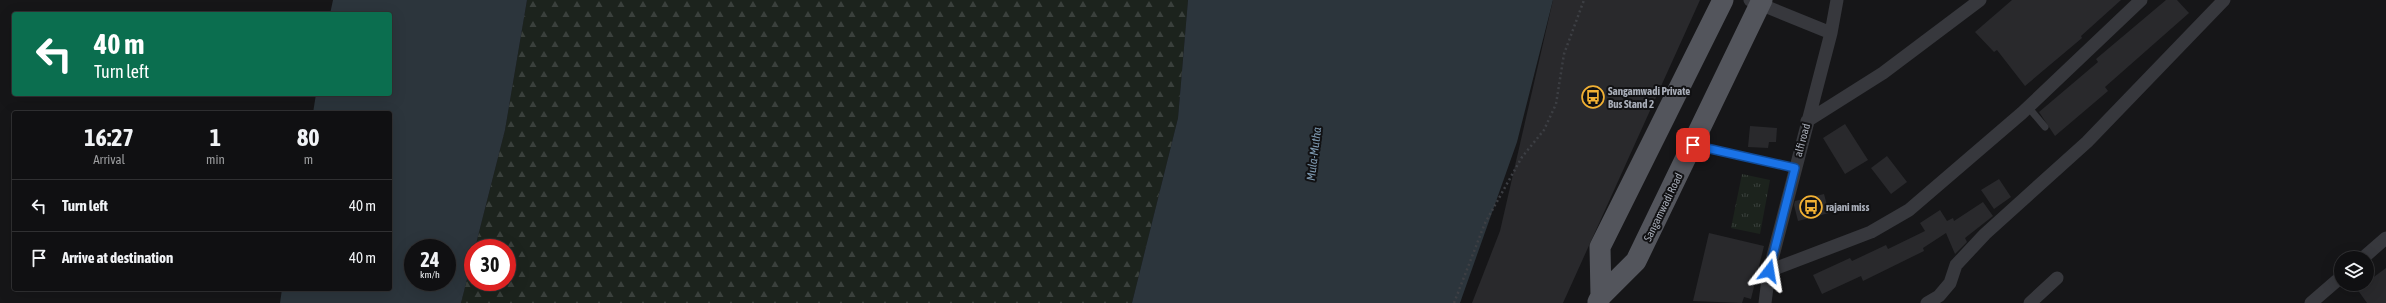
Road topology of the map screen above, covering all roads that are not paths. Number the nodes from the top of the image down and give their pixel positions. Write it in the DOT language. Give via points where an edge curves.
graph roads {
  1 [pos="1723,0"];
  2 [pos="1837,0"];
  3 [pos="1980,0"];
  4 [pos="2141,0"];
  5 [pos="1757,2"];
  6 [pos="2217,2"];
  7 [pos="1831,33"];
  8 [pos="2028,107"];
  9 [pos="1807,121"];
  10 [pos="2045,127"];
  11 [pos="1693,145"];
  12 [pos="1795,168"];
  13 [pos="2386,238"];
  14 [pos="2371,251"];
  15 [pos="1769,271"];
  16 [pos="2057,278"];
  17 [pos="2334,283"];
  18 [pos="1599,299"];
  19 [pos="1765,303"];
  20 [pos="1927,303"];
  21 [pos="2030,303"];
  22 [pos="2311,303"];
  1 -- 18 [label="main road, Sangamwadi Road" via="1600,247"];
  2 -- 7 [label="street, alfi road"];
  3 -- 9 [label="street" via="1883,73"];
  4 -- 8 [label="street"];
  5 -- 7 [label="street"];
  5 -- 11 [label="main road, Sangamwadi Road"];
  6 -- 20 [label="street" via="2087,142 1985,234 1956,265 1950,283 1939,296"];
  7 -- 9 [label="street, alfi road"];
  8 -- 10 [label="lane"];
  8 -- 15 [label="street" via="1909,210 1871,232"];
  9 -- 12 [label="street, alfi road"];
  11 -- 12 [label="lane"];
  11 -- 18 [label="main road, Sangamwadi Road" via="1636,261"];
  12 -- 15 [label="street, alfi road"];
  13 -- 14 [label="street"];
  15 -- 19 [label="street, alfi road"];
  16 -- 21 [label="street"];
  17 -- 22 [label="street"];
}
